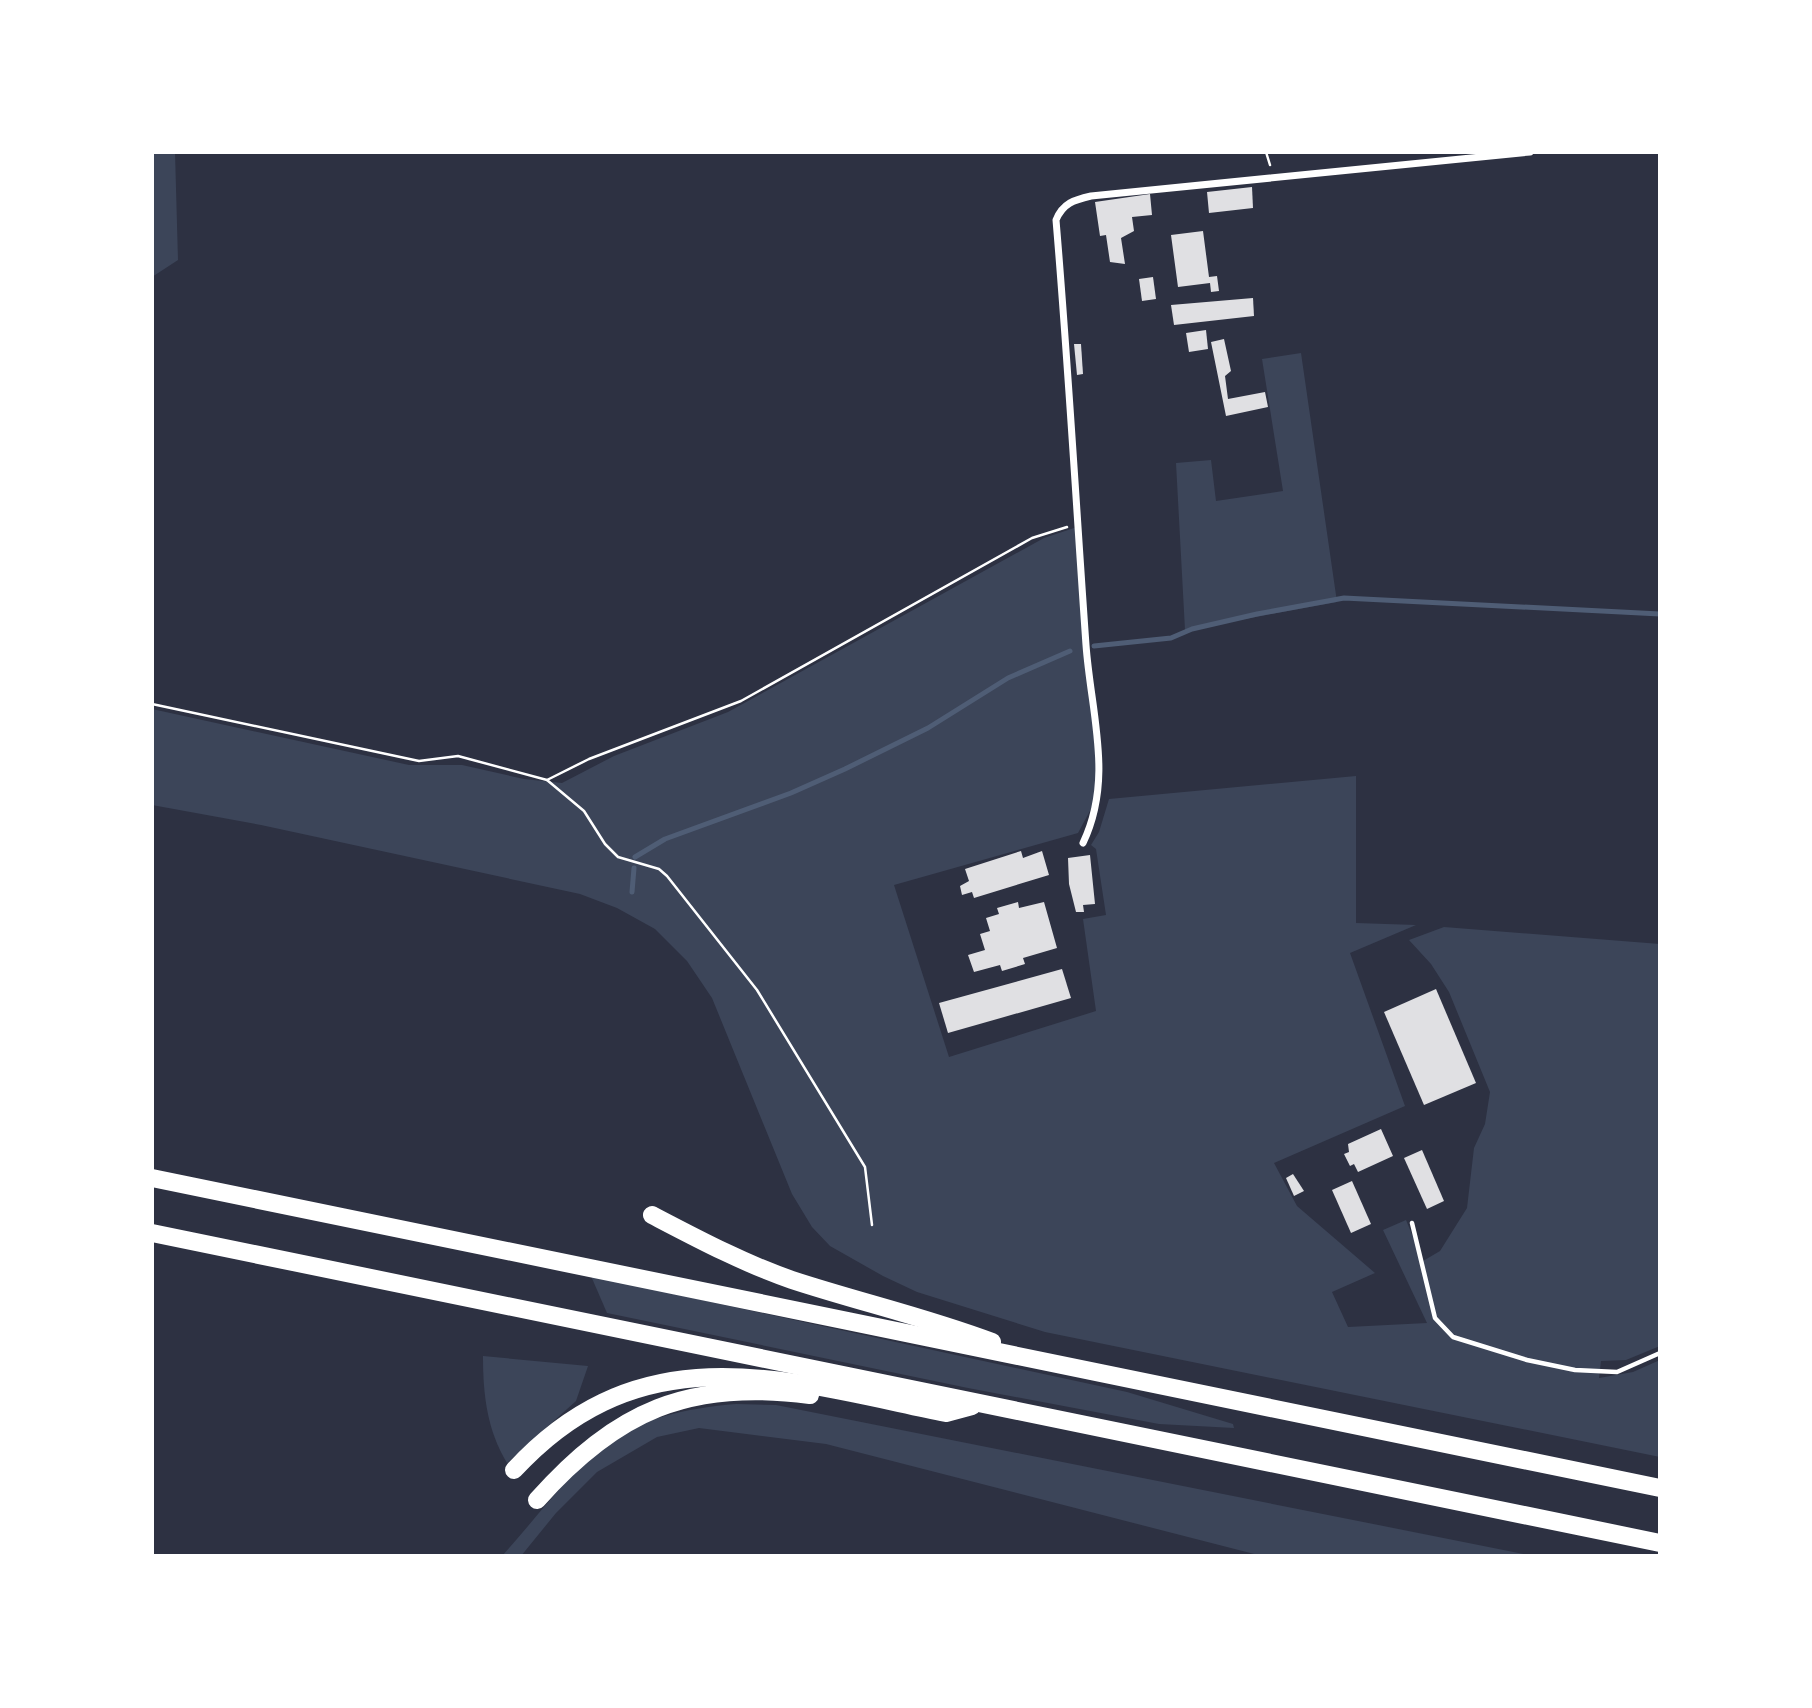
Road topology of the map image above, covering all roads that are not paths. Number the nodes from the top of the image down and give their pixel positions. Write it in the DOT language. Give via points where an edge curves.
graph roads {
  1 [pos="1531,152"];
  2 [pos="1083,843"];
  3 [pos="152,1178"];
  4 [pos="652,1215"];
  5 [pos="1412,1223"];
  6 [pos="152,1233"];
  7 [pos="1660,1353"];
  8 [pos="1044,1361"];
  9 [pos="979,1404"];
  10 [pos="946,1413"];
  11 [pos="514,1470"];
  12 [pos="1660,1488"];
  13 [pos="537,1500"];
  14 [pos="1660,1543"];
  1 -- 2 [label="street" via="1205,183 1070,201 1060,210 1056,220 1086,646 1100,770 1100,795"];
  3 -- 8 [label="highway"];
  4 -- 8 [label="highway" via="724,1253 792,1280 936,1321"];
  5 -- 7 [label="lane" via="1435,1318 1453,1336 1576,1370 1617,1372"];
  6 -- 9 [label="highway"];
  8 -- 12 [label="highway"];
  9 -- 10 [label="highway"];
  9 -- 14 [label="highway"];
  10 -- 11 [label="highway" via="786,1381 720,1375 667,1380 579,1412 542,1440"];
  10 -- 13 [label="highway" via="904,1412 797,1394 702,1395 633,1417 598,1439 570,1462"];
}
